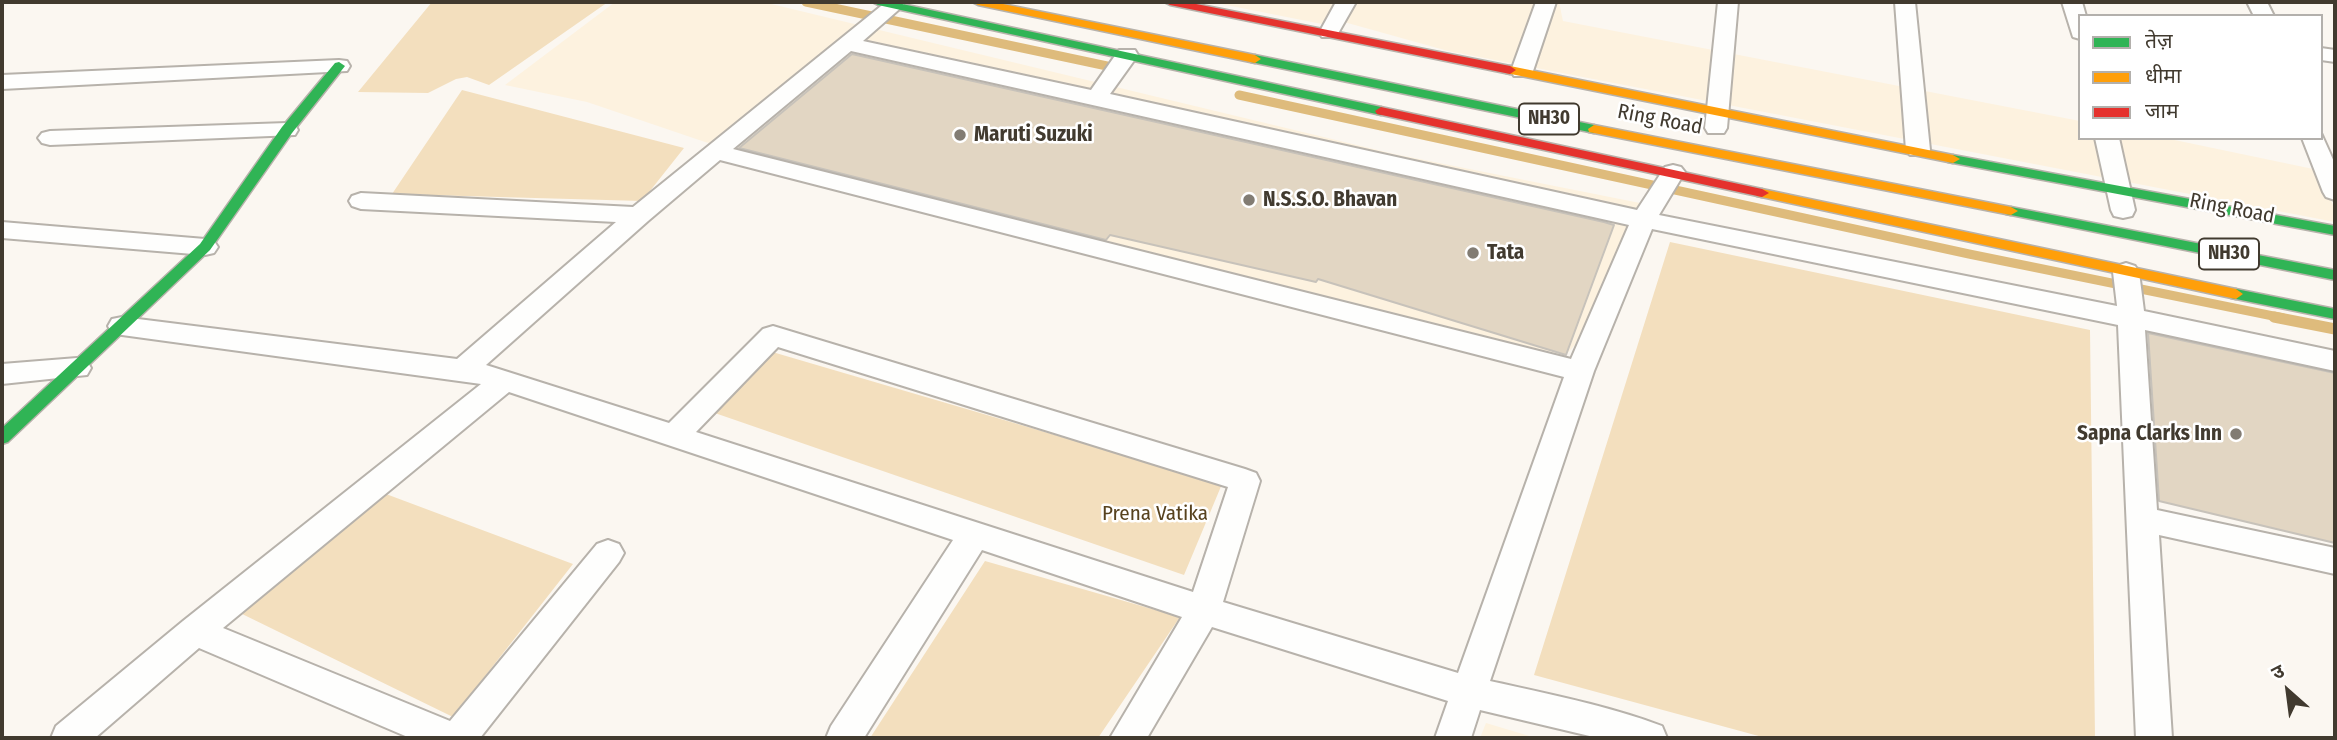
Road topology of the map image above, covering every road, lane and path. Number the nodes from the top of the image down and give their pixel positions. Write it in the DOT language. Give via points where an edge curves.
graph roads {
  1 [pos="978,2"];
  2 [pos="1170,2"];
  3 [pos="1346,2"];
  4 [pos="1546,2"];
  5 [pos="1728,2"];
  6 [pos="1905,2"];
  7 [pos="2072,2"];
  8 [pos="882,11"];
  9 [pos="1160,15"];
  10 [pos="2078,25"];
  11 [pos="1329,33"];
  12 [pos="1142,35"];
  13 [pos="846,44"];
  14 [pos="1124,60"];
  15 [pos="339,66"];
  16 [pos="1522,71"];
  17 [pos="2,82"];
  18 [pos="1102,91"];
  19 [pos="1717,119"];
  20 [pos="287,130"];
  21 [pos="50,138"];
  22 [pos="2107,140"];
  23 [pos="2314,140"];
  24 [pos="1918,150"];
  25 [pos="716,152"];
  26 [pos="1671,176"];
  27 [pos="1958,177"];
  28 [pos="2335,192"];
  29 [pos="361,201"];
  30 [pos="2122,205"];
  31 [pos="639,215"];
  32 [pos="1644,219"];
  33 [pos="2,230"];
  34 [pos="2335,231"];
  35 [pos="205,247"];
  36 [pos="2335,275"];
  37 [pos="2129,291"];
  38 [pos="2335,314"];
  39 [pos="122,326"];
  40 [pos="2335,361"];
  41 [pos="77,368"];
  42 [pos="463,370"];
  43 [pos="1580,371"];
  44 [pos="2,374"];
  45 [pos="505,380"];
  46 [pos="673,437"];
  47 [pos="2,438"];
  48 [pos="2142,519"];
  49 [pos="974,535"];
  50 [pos="608,553"];
  51 [pos="2335,561"];
  52 [pos="1204,610"];
  53 [pos="195,631"];
  54 [pos="1469,692"];
  55 [pos="69,738"];
  56 [pos="449,738"];
  57 [pos="458,738"];
  58 [pos="844,738"];
  59 [pos="1128,738"];
  60 [pos="1453,738"];
  61 [pos="1648,738"];
  62 [pos="2154,738"];
  1 -- 12 [label="main road, Ring Road / NH30"];
  2 -- 11 [label="main road"];
  3 -- 11 [label="street"];
  4 -- 16 [label="street"];
  5 -- 19 [label="street"];
  6 -- 24 [label="street"];
  7 -- 10 [label="street"];
  8 -- 13 [label="street"];
  8 -- 14 [label="main road"];
  9 -- 19 [label="main road, Ring Road / NH30"];
  11 -- 16 [label="main road"];
  12 -- 14 [label="main road"];
  12 -- 36 [label="main road, Ring Road / NH30"];
  13 -- 18 [label="street"];
  13 -- 25 [label="street"];
  14 -- 18 [label="street"];
  14 -- 26 [label="main road"];
  15 -- 17 [label="street"];
  15 -- 20 [label="main road"];
  16 -- 19 [label="main road"];
  18 -- 32 [label="street"];
  19 -- 24 [label="main road"];
  19 -- 27 [label="main road, Ring Road / NH30"];
  20 -- 21 [label="street"];
  20 -- 35 [label="main road"];
  22 -- 30 [label="street"];
  23 -- 28 [label="street"];
  24 -- 30 [label="main road"];
  25 -- 31 [label="street"];
  25 -- 43 [label="street"];
  26 -- 32 [label="street"];
  26 -- 37 [label="main road"];
  29 -- 31 [label="street"];
  30 -- 34 [label="main road"];
  31 -- 42 [label="street"];
  32 -- 37 [label="street"];
  32 -- 43 [label="street"];
  33 -- 35 [label="street"];
  35 -- 39 [label="main road"];
  37 -- 38 [label="main road"];
  37 -- 40 [label="street"];
  37 -- 48 [label="street"];
  39 -- 41 [label="main road"];
  39 -- 42 [label="street"];
  41 -- 44 [label="street"];
  41 -- 47 [label="main road"];
  42 -- 45 [label="street"];
  43 -- 54 [label="street"];
  45 -- 46 [label="street"];
  45 -- 53 [label="street"];
  46 -- 49 [label="street"];
  46 -- 52 [label="street" via="773,336 1245,481"];
  48 -- 51 [label="street"];
  48 -- 62 [label="street"];
  49 -- 52 [label="street"];
  49 -- 58 [label="street"];
  50 -- 57 [label="street"];
  52 -- 54 [label="street"];
  52 -- 59 [label="street"];
  53 -- 55 [label="street"];
  53 -- 56 [label="street"];
  54 -- 60 [label="street"];
  54 -- 61 [label="street" via="1585,718"];
}
